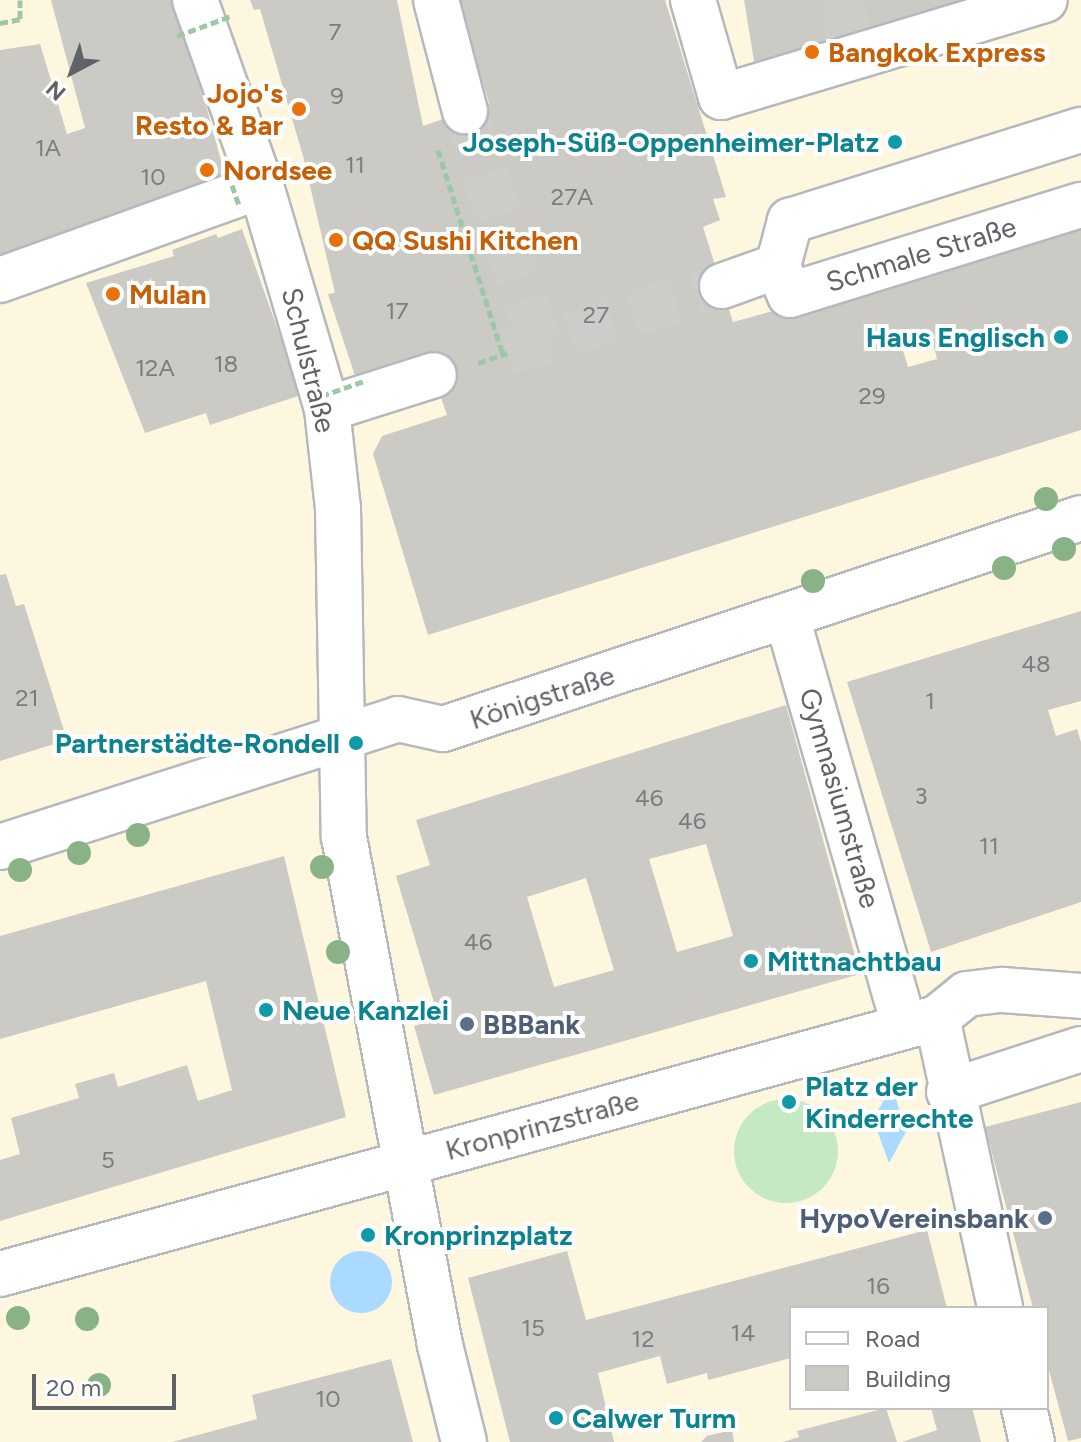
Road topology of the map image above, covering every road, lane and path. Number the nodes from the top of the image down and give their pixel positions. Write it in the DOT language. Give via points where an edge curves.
graph roads {
  1 [pos="20,0"];
  2 [pos="436,0"];
  3 [pos="693,0"];
  4 [pos="1045,0"];
  5 [pos="201,17"];
  6 [pos="0,23"];
  7 [pos="450,125"];
  8 [pos="1081,130"];
  9 [pos="245,193"];
  10 [pos="1081,205"];
  11 [pos="778,266"];
  12 [pos="0,280"];
  13 [pos="722,286"];
  14 [pos="503,355"];
  15 [pos="434,375"];
  16 [pos="367,380"];
  17 [pos="318,405"];
  18 [pos="1081,518"];
  19 [pos="787,617"];
  20 [pos="345,736"];
  21 [pos="0,847"];
  22 [pos="1081,996"];
  23 [pos="920,1022"];
  24 [pos="1081,1049"];
  25 [pos="949,1092"];
  26 [pos="406,1162"];
  27 [pos="0,1274"];
  28 [pos="1000,1306"];
  29 [pos="1024,1410"];
  30 [pos="464,1442"];
  31 [pos="1032,1442"];
  1 -- 6 [label="path" via="20,19"];
  2 -- 7 [label="street"];
  3 -- 4 [label="street" via="721,97"];
  5 -- 9 [label="street, Schulstraße"];
  7 -- 14 [label="path"];
  8 -- 11 [label="street" via="790,221"];
  9 -- 12 [label="street"];
  9 -- 17 [label="street, Schulstraße"];
  10 -- 11 [label="street, Schmale Straße" via="790,295"];
  11 -- 13 [label="street"];
  15 -- 17 [label="street"];
  16 -- 17 [label="path, bridge"];
  17 -- 20 [label="street, Schulstraße" via="338,508"];
  18 -- 19 [label="street, Königstraße"];
  19 -- 20 [label="street, Königstraße" via="443,729 398,719"];
  19 -- 23 [label="street, Gymnasiumstraße"];
  20 -- 21 [label="street, Königstraße"];
  20 -- 26 [label="street, Schulstraße" via="344,837"];
  22 -- 23 [label="street, Kronprinzstraße" via="1002,990 967,994"];
  23 -- 25 [label="street"];
  23 -- 26 [label="street, Kronprinzstraße"];
  24 -- 25 [label="street"];
  25 -- 28 [label="street"];
  26 -- 27 [label="street, Kronprinzstraße"];
  26 -- 30 [label="street, Schulstraße"];
  29 -- 31 [label="street"];
}
